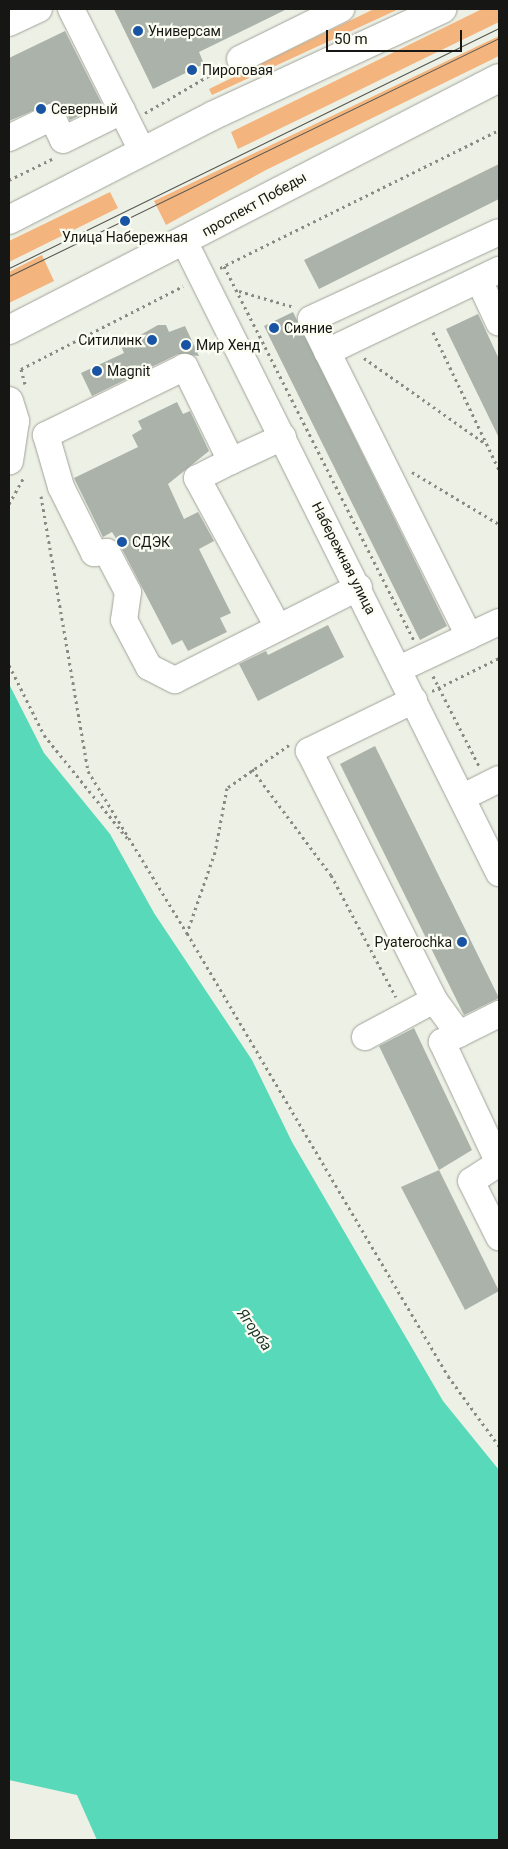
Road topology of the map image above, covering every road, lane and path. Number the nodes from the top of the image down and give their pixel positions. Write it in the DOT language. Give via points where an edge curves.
graph roads {
  1 [pos="39,9"];
  2 [pos="71,9"];
  3 [pos="342,9"];
  4 [pos="442,9"];
  5 [pos="9,23"];
  6 [pos="240,59"];
  7 [pos="499,78"];
  8 [pos="122,111"];
  9 [pos="9,138"];
  10 [pos="142,151"];
  11 [pos="9,220"];
  12 [pos="499,232"];
  13 [pos="185,243"];
  14 [pos="224,266"];
  15 [pos="489,275"];
  16 [pos="239,291"];
  17 [pos="311,319"];
  18 [pos="499,323"];
  19 [pos="10,332"];
  20 [pos="433,332"];
  21 [pos="335,348"];
  22 [pos="9,401"];
  23 [pos="283,437"];
  24 [pos="486,444"];
  25 [pos="9,461"];
  26 [pos="231,461"];
  27 [pos="409,470"];
  28 [pos="499,470"];
  29 [pos="41,492"];
  30 [pos="499,524"];
  31 [pos="359,588"];
  32 [pos="499,622"];
  33 [pos="278,626"];
  34 [pos="470,636"];
  35 [pos="423,657"];
  36 [pos="499,658"];
  37 [pos="9,665"];
  38 [pos="399,669"];
  39 [pos="439,688"];
  40 [pos="414,700"];
  41 [pos="296,742"];
  42 [pos="252,769"];
  43 [pos="494,782"];
  44 [pos="463,797"];
  45 [pos="136,850"];
  46 [pos="499,874"];
  47 [pos="187,934"];
  48 [pos="434,1000"];
  49 [pos="499,1014"];
  50 [pos="406,1015"];
  51 [pos="459,1034"];
  52 [pos="365,1037"];
  53 [pos="499,1163"];
  54 [pos="499,1237"];
  55 [pos="499,1446"];
  1 -- 5 [label="street"];
  2 -- 8 [label="street"];
  3 -- 6 [label="street"];
  4 -- 10 [label="main road"];
  7 -- 13 [label="main road, проспект Победы" via="276,189"];
  8 -- 9 [label="street" via="63,140 52,116"];
  8 -- 10 [label="street"];
  10 -- 11 [label="main road"];
  12 -- 17 [label="street"];
  13 -- 19 [label="main road, проспект Победы"];
  13 -- 23 [label="street, Набережная улица"];
  14 -- 16 [label="path"];
  15 -- 18 [label="street"];
  15 -- 21 [label="street"];
  16 -- 17 [label="path" via="286,301"];
  16 -- 35 [label="path"];
  17 -- 21 [label="street"];
  20 -- 24 [label="path"];
  21 -- 24 [label="path"];
  21 -- 34 [label="street"];
  22 -- 25 [label="main road" via="15,421"];
  23 -- 26 [label="street"];
  23 -- 31 [label="street, Набережная улица"];
  24 -- 28 [label="path"];
  26 -- 33 [label="street" via="197,478"];
  26 -- 33 [label="street" via="185,367 46,435 61,487 94,552 108,552 128,592 124,620 148,667 174,680"];
  27 -- 30 [label="path"];
  29 -- 45 [label="path" via="88,771"];
  31 -- 33 [label="street"];
  31 -- 38 [label="street, Набережная улица"];
  32 -- 34 [label="street"];
  34 -- 35 [label="street"];
  35 -- 38 [label="street"];
  35 -- 39 [label="path"];
  36 -- 39 [label="path"];
  37 -- 45 [label="path" via="44,735"];
  38 -- 40 [label="street, Набережная улица"];
  39 -- 40 [label="path"];
  39 -- 43 [label="path"];
  40 -- 44 [label="street, Набережная улица"];
  40 -- 48 [label="street" via="309,751"];
  41 -- 42 [label="path"];
  42 -- 47 [label="path" via="227,788 215,852"];
  42 -- 50 [label="path" via="331,875"];
  43 -- 44 [label="street"];
  44 -- 46 [label="street, Набережная улица"];
  45 -- 47 [label="path"];
  47 -- 55 [label="path" via="448,1376"];
  48 -- 50 [label="street"];
  48 -- 51 [label="street"];
  49 -- 51 [label="street"];
  50 -- 52 [label="street"];
  51 -- 53 [label="street" via="442,1042"];
  53 -- 54 [label="street" via="471,1181"];
}
